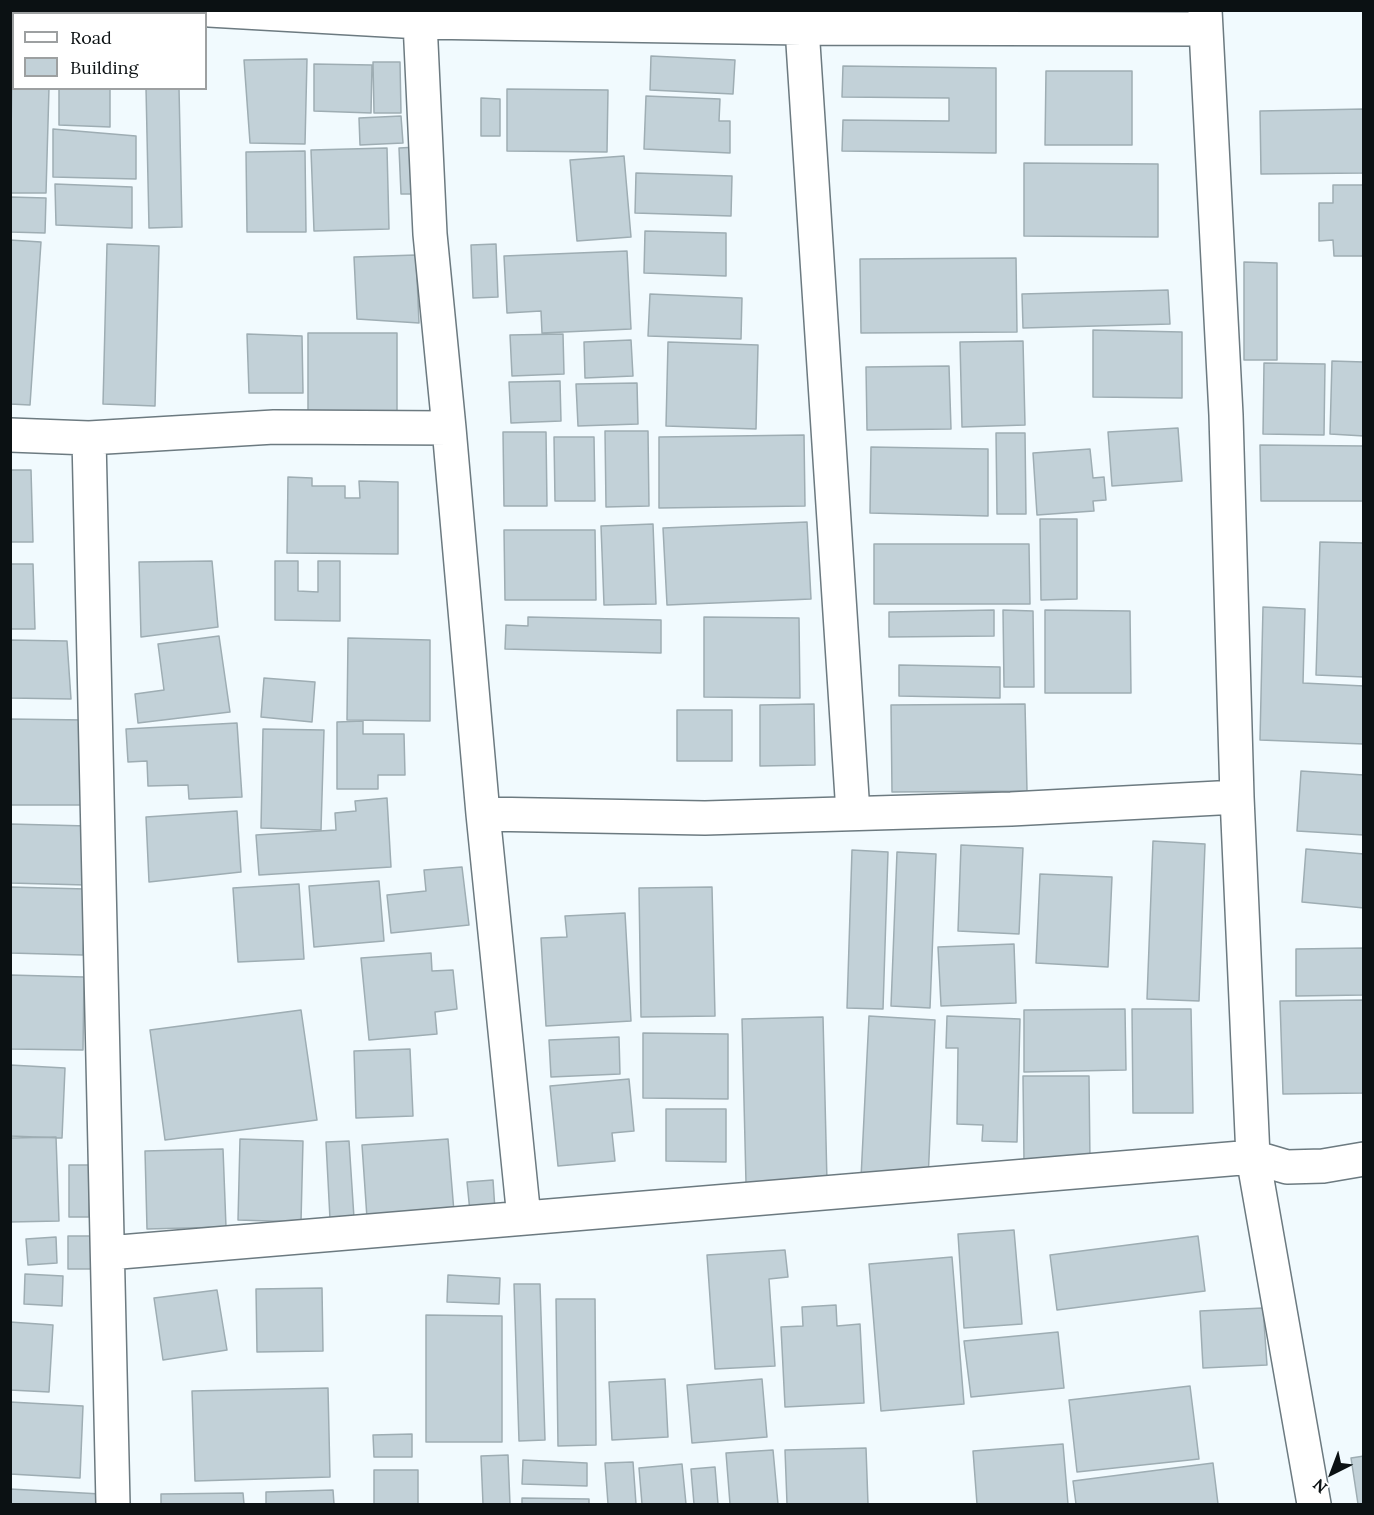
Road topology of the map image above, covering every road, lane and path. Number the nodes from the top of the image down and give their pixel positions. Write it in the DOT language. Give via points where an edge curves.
graph roads {
  1 [pos="209,10"];
  2 [pos="1205,20"];
  3 [pos="420,22"];
  4 [pos="802,28"];
  5 [pos="449,428"];
  6 [pos="10,435"];
  7 [pos="89,438"];
  8 [pos="1237,797"];
  9 [pos="853,813"];
  10 [pos="483,814"];
  11 [pos="1253,1157"];
  12 [pos="1364,1159"];
  13 [pos="524,1218"];
  14 [pos="108,1253"];
  15 [pos="113,1504"];
  16 [pos="1314,1504"];
  1 -- 3 [label="street"];
  2 -- 4 [label="street"];
  2 -- 8 [label="street" via="1226,415"];
  3 -- 4 [label="street"];
  3 -- 5 [label="street" via="429,234"];
  4 -- 9 [label="street"];
  5 -- 7 [label="street" via="274,427"];
  5 -- 10 [label="street"];
  6 -- 7 [label="street"];
  7 -- 14 [label="street"];
  8 -- 9 [label="street"];
  8 -- 11 [label="street"];
  9 -- 10 [label="street" via="705,818"];
  10 -- 13 [label="street"];
  11 -- 12 [label="street" via="1287,1167"];
  11 -- 13 [label="street"];
  11 -- 16 [label="street"];
  13 -- 14 [label="street"];
  14 -- 15 [label="street"];
}
